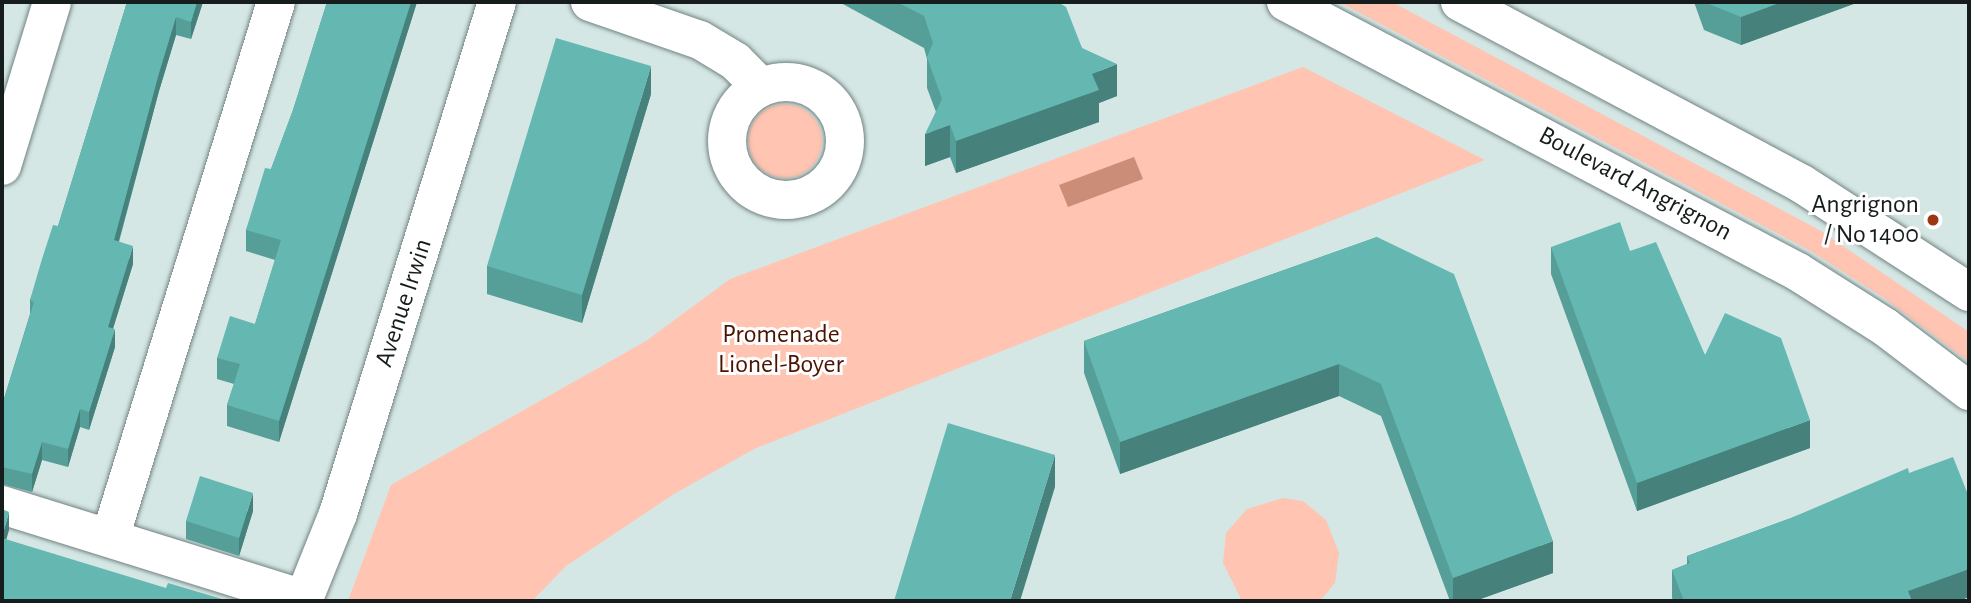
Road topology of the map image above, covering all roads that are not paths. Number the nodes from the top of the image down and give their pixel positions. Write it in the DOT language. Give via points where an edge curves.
graph roads {
  1 [pos="52,2"];
  2 [pos="276,2"];
  3 [pos="497,2"];
  4 [pos="590,2"];
  5 [pos="1286,2"];
  6 [pos="1460,2"];
  7 [pos="761,88"];
  8 [pos="2,166"];
  9 [pos="1969,292"];
  10 [pos="1969,391"];
  11 [pos="2,505"];
  12 [pos="110,538"];
  13 [pos="304,600"];
  1 -- 8 [label="main road"];
  2 -- 12 [label="main road"];
  3 -- 13 [label="main road, Avenue Irwin" via="338,514"];
  4 -- 7 [label="main road" via="700,40 735,61"];
  5 -- 10 [label="main road, Boulevard Angrignon" via="1798,272 1885,327"];
  6 -- 9 [label="main road" via="1802,184"];
  11 -- 12 [label="main road"];
  12 -- 13 [label="main road"];
}
